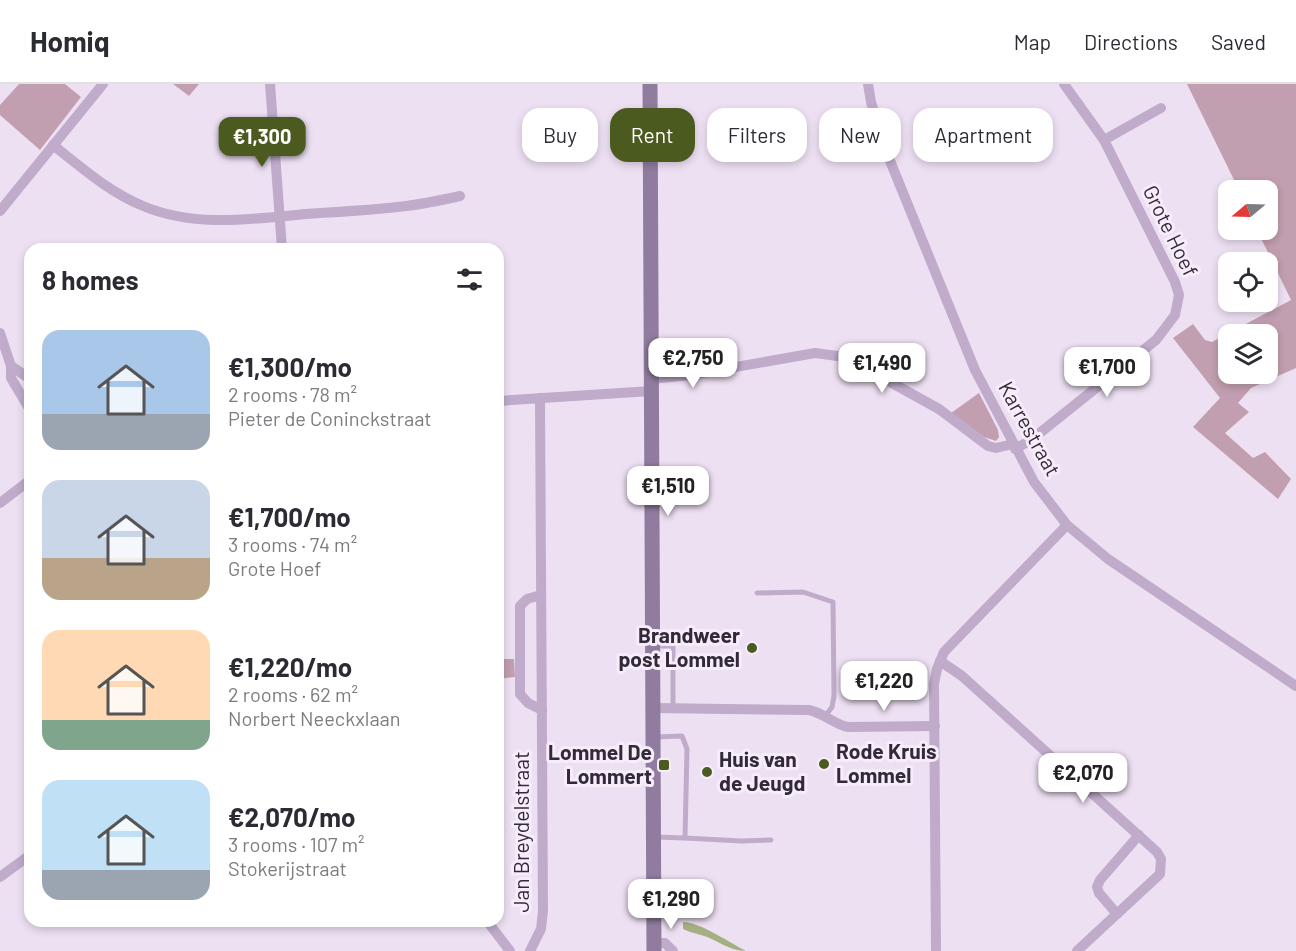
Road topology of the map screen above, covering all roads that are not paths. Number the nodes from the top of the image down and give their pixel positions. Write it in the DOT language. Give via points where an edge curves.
graph roads {
  1 [pos="103,84"];
  2 [pos="270,84"];
  3 [pos="650,84"];
  4 [pos="868,84"];
  5 [pos="1064,84"];
  6 [pos="1161,108"];
  7 [pos="1104,140"];
  8 [pos="53,145"];
  9 [pos="460,196"];
  10 [pos="0,211"];
  11 [pos="280,218"];
  12 [pos="282,243"];
  13 [pos="0,333"];
  14 [pos="11,366"];
  15 [pos="24,375"];
  16 [pos="5,377"];
  17 [pos="651,385"];
  18 [pos="540,398"];
  19 [pos="24,400"];
  20 [pos="504,401"];
  21 [pos="1014,446"];
  22 [pos="24,484"];
  23 [pos="0,502"];
  24 [pos="1067,525"];
  25 [pos="757,592"];
  26 [pos="540,595"];
  27 [pos="653,646"];
  28 [pos="940,661"];
  29 [pos="1293,681"];
  30 [pos="653,708"];
  31 [pos="673,708"];
  32 [pos="542,710"];
  33 [pos="826,716"];
  34 [pos="935,726"];
  35 [pos="653,737"];
  36 [pos="1139,835"];
  37 [pos="654,837"];
  38 [pos="685,838"];
  39 [pos="771,840"];
  40 [pos="24,859"];
  41 [pos="0,877"];
  42 [pos="1117,914"];
  43 [pos="492,927"];
  44 [pos="654,947"];
  45 [pos="510,951"];
  46 [pos="530,951"];
  47 [pos="673,951"];
  48 [pos="936,951"];
  49 [pos="1077,951"];
  1 -- 8 [label="street"];
  2 -- 11 [label="street"];
  3 -- 17 [label="main road"];
  4 -- 21 [label="street, Karrestraat" via="884,146 975,370"];
  5 -- 7 [label="street, Grote Hoef"];
  6 -- 7 [label="street"];
  7 -- 21 [label="street, Grote Hoef" via="1175,282 1179,295 1175,315 1156,340 1039,434"];
  8 -- 10 [label="street"];
  8 -- 11 [label="street" via="98,182 146,207 193,218"];
  9 -- 11 [label="street" via="409,206"];
  11 -- 12 [label="street"];
  13 -- 14 [label="street"];
  14 -- 15 [label="street"];
  14 -- 16 [label="street"];
  16 -- 19 [label="street"];
  17 -- 18 [label="street"];
  17 -- 21 [label="street" via="815,353 844,357 939,410 988,446"];
  17 -- 27 [label="main road"];
  18 -- 20 [label="street"];
  18 -- 26 [label="street, Jan Breydelstraat"];
  21 -- 24 [label="street, Karrestraat" via="1034,482"];
  22 -- 23 [label="street"];
  24 -- 28 [label="street"];
  24 -- 29 [label="street, Karrestraat" via="1108,559 1272,671"];
  25 -- 33 [label="lane" via="802,592 833,602 834,696"];
  26 -- 32 [label="street, Jan Breydelstraat"];
  26 -- 32 [label="street" via="520,606 520,694"];
  27 -- 30 [label="main road"];
  27 -- 31 [label="lane" via="673,646"];
  28 -- 34 [label="street" via="934,684"];
  28 -- 36 [label="street" via="962,675"];
  30 -- 31 [label="street"];
  30 -- 35 [label="main road"];
  31 -- 33 [label="street" via="809,710"];
  32 -- 46 [label="street, Jan Breydelstraat" via="543,911 541,929"];
  33 -- 34 [label="street" via="848,727"];
  34 -- 48 [label="street"];
  35 -- 37 [label="main road"];
  35 -- 38 [label="lane" via="682,736 687,749"];
  36 -- 42 [label="street" via="1097,886"];
  36 -- 42 [label="street" via="1157,852 1162,867 1160,874"];
  37 -- 38 [label="lane"];
  37 -- 44 [label="main road"];
  38 -- 39 [label="lane"];
  40 -- 41 [label="street"];
  42 -- 49 [label="street"];
  43 -- 45 [label="street"];
  44 -- 47 [label="street" via="665,943"];
}
